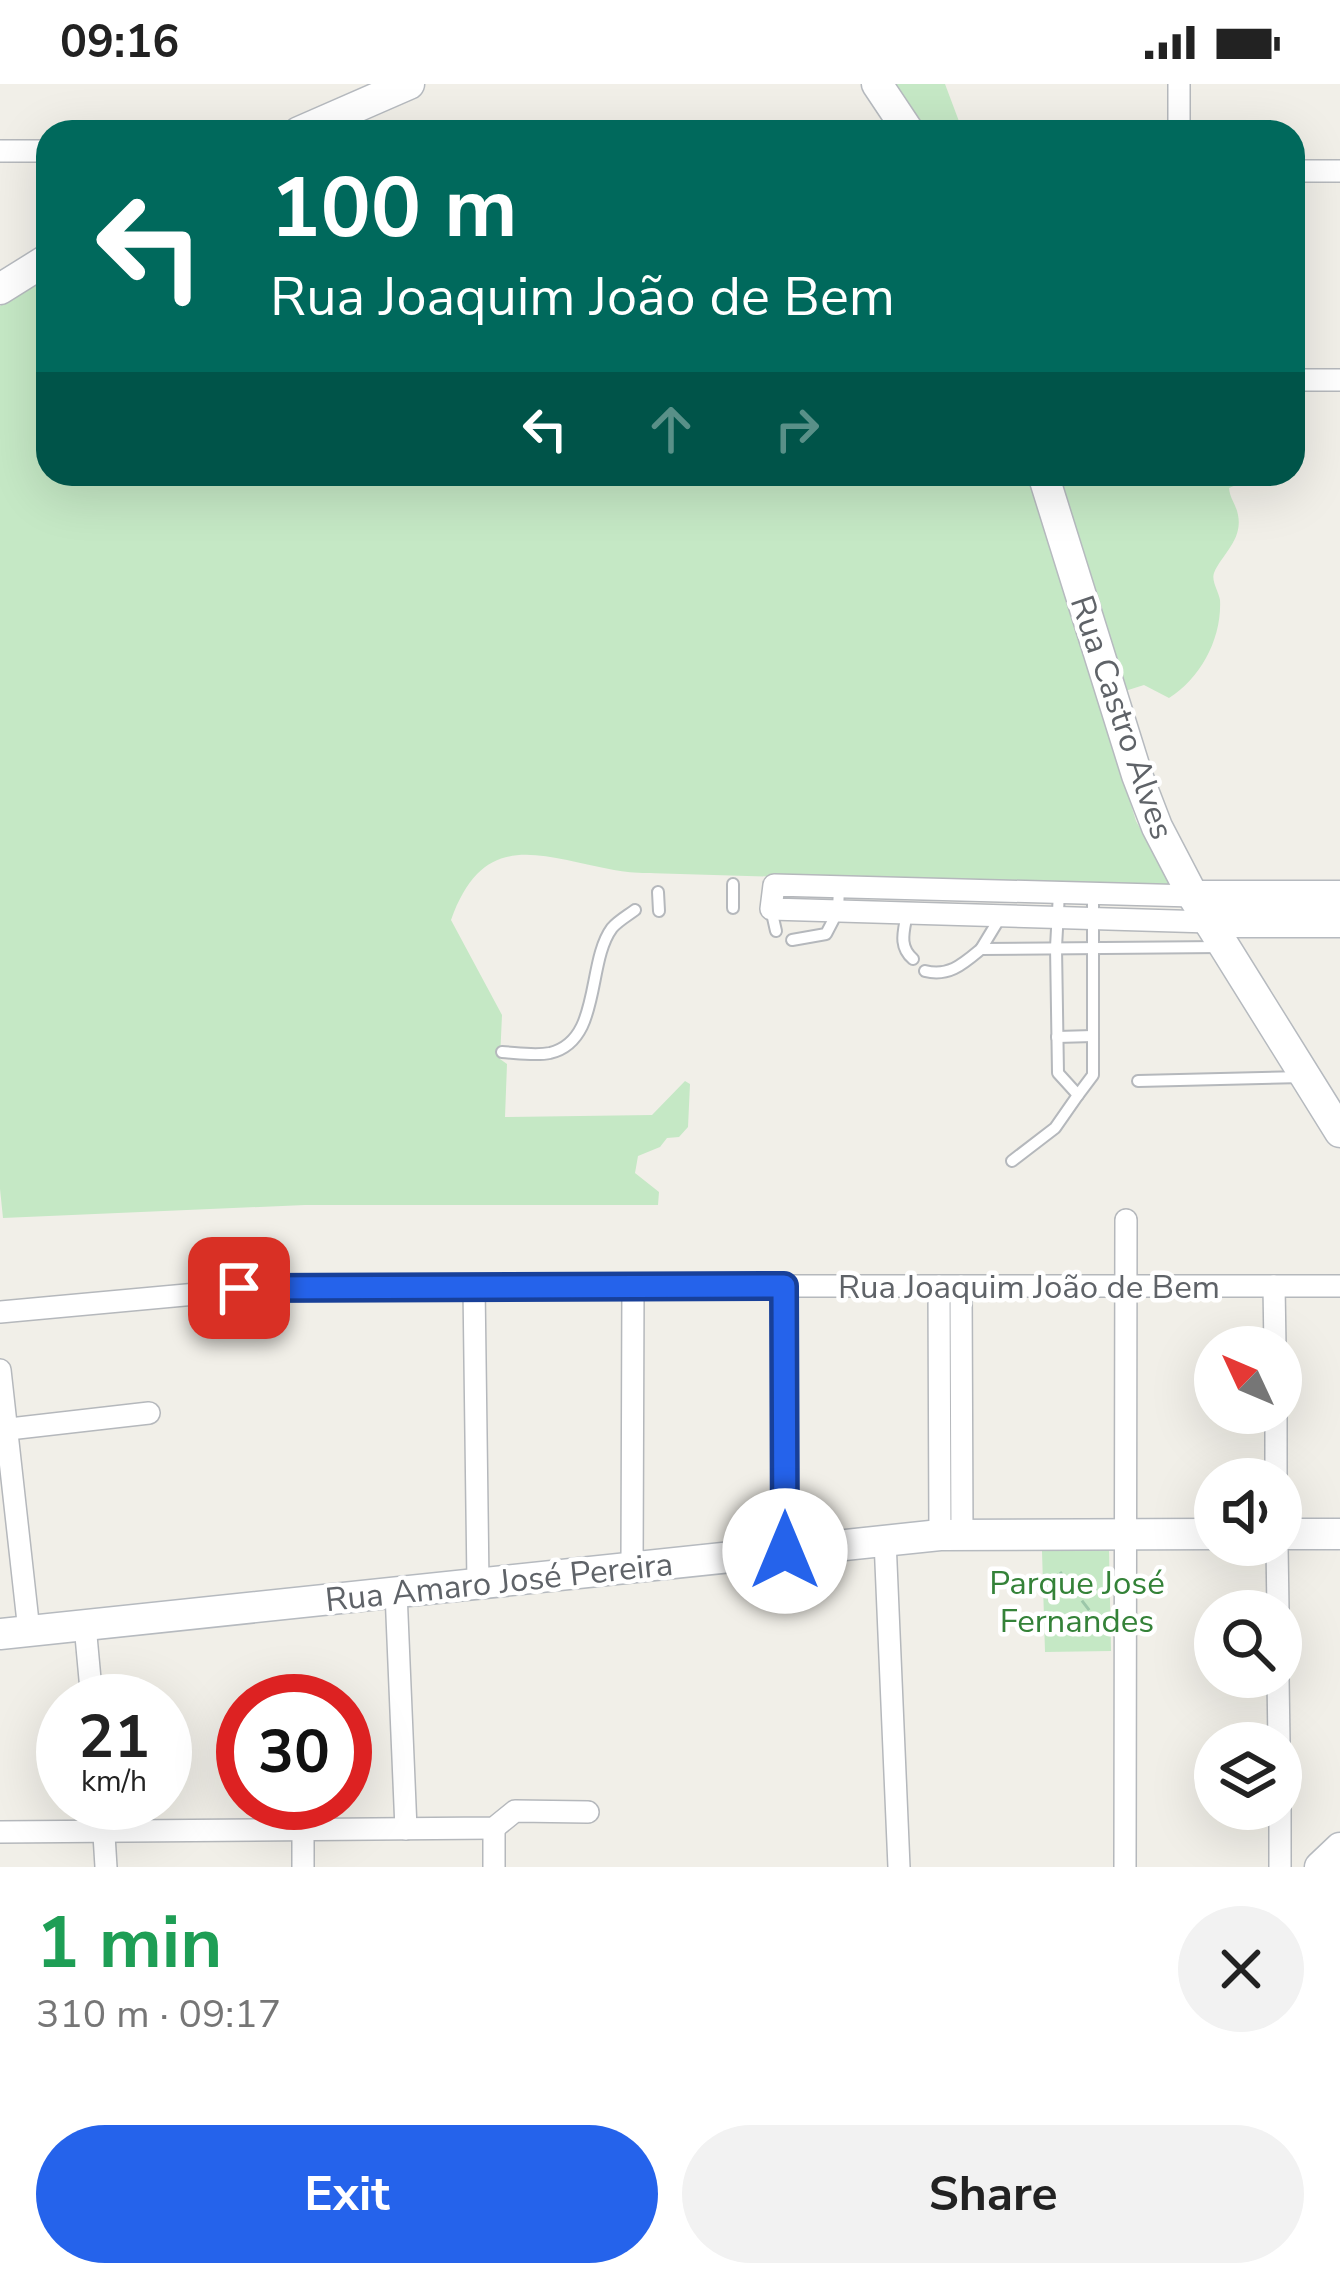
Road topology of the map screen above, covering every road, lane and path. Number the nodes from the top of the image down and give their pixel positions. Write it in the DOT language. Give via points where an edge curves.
graph roads {
  1 [pos="409,84"];
  2 [pos="878,84"];
  3 [pos="1179,84"];
  4 [pos="362,94"];
  5 [pos="319,120"];
  6 [pos="901,120"];
  7 [pos="1179,120"];
  8 [pos="0,151"];
  9 [pos="36,151"];
  10 [pos="1305,171"];
  11 [pos="1340,171"];
  12 [pos="36,266"];
  13 [pos="0,289"];
  14 [pos="1305,380"];
  15 [pos="1340,380"];
  16 [pos="1047,486"];
  17 [pos="733,884"];
  18 [pos="839,887"];
  19 [pos="911,889"];
  20 [pos="1006,891"];
  21 [pos="658,892"];
  22 [pos="1059,893"];
  23 [pos="1093,894"];
  24 [pos="1340,896"];
  25 [pos="733,908"];
  26 [pos="634,910"];
  27 [pos="659,911"];
  28 [pos="838,911"];
  29 [pos="908,913"];
  30 [pos="1002,916"];
  31 [pos="1058,917"];
  32 [pos="1092,919"];
  33 [pos="1209,922"];
  34 [pos="1340,922"];
  35 [pos="792,940"];
  36 [pos="1056,947"];
  37 [pos="1092,947"];
  38 [pos="981,949"];
  39 [pos="913,959"];
  40 [pos="925,971"];
  41 [pos="1093,1036"];
  42 [pos="1057,1037"];
  43 [pos="502,1052"];
  44 [pos="1306,1077"];
  45 [pos="1138,1082"];
  46 [pos="1078,1095"];
  47 [pos="1337,1122"];
  48 [pos="1012,1161"];
  49 [pos="1126,1220"];
  50 [pos="474,1286"];
  51 [pos="633,1286"];
  52 [pos="784,1286"];
  53 [pos="950,1286"];
  54 [pos="1126,1286"];
  55 [pos="1274,1286"];
  56 [pos="1340,1286"];
  57 [pos="0,1312"];
  58 [pos="1275,1326"];
  59 [pos="0,1370"];
  60 [pos="149,1413"];
  61 [pos="3,1430"];
  62 [pos="1194,1534"];
  63 [pos="1302,1534"];
  64 [pos="1340,1534"];
  65 [pos="951,1535"];
  66 [pos="1125,1535"];
  67 [pos="885,1540"];
  68 [pos="785,1551"];
  69 [pos="632,1567"];
  70 [pos="1060,1572"];
  71 [pos="478,1583"];
  72 [pos="396,1592"];
  73 [pos="85,1625"];
  74 [pos="14,1633"];
  75 [pos="1125,1658"];
  76 [pos="90,1674"];
  77 [pos="588,1813"];
  78 [pos="494,1828"];
  79 [pos="372,1829"];
  80 [pos="406,1829"];
  81 [pos="303,1830"];
  82 [pos="1280,1830"];
  83 [pos="105,1831"];
  84 [pos="0,1832"];
  85 [pos="1340,1847"];
  86 [pos="106,1867"];
  87 [pos="303,1867"];
  88 [pos="494,1867"];
  89 [pos="899,1867"];
  90 [pos="1125,1867"];
  91 [pos="1280,1867"];
  92 [pos="1320,1867"];
  1 -- 4 [label="main road"];
  2 -- 6 [label="main road"];
  3 -- 7 [label="street"];
  4 -- 5 [label="main road"];
  8 -- 9 [label="street"];
  10 -- 11 [label="street"];
  12 -- 13 [label="main road"];
  14 -- 15 [label="street"];
  16 -- 33 [label="main road, Rua Castro Alves" via="1145,799"];
  17 -- 25 [label="lane"];
  18 -- 19 [label="street"];
  18 -- 28 [label="lane"];
  18 -- 28 [label="street" via="774,885 774,920"];
  19 -- 20 [label="street"];
  19 -- 29 [label="lane"];
  20 -- 22 [label="street"];
  20 -- 30 [label="lane"];
  21 -- 27 [label="lane"];
  22 -- 23 [label="street"];
  22 -- 31 [label="lane"];
  23 -- 32 [label="lane"];
  23 -- 33 [label="street"];
  24 -- 33 [label="main road"];
  26 -- 43 [label="lane" via="605,941 574,1040 556,1052"];
  28 -- 29 [label="street"];
  28 -- 35 [label="lane" via="826,934"];
  29 -- 30 [label="street"];
  29 -- 39 [label="lane" via="902,942"];
  30 -- 31 [label="street"];
  30 -- 38 [label="lane"];
  31 -- 32 [label="street"];
  31 -- 36 [label="lane"];
  32 -- 33 [label="street"];
  32 -- 37 [label="lane"];
  33 -- 34 [label="main road"];
  33 -- 37 [label="lane"];
  33 -- 44 [label="main road, Rua Castro Alves"];
  36 -- 37 [label="lane"];
  36 -- 38 [label="lane"];
  36 -- 42 [label="lane"];
  37 -- 41 [label="lane"];
  38 -- 40 [label="lane" via="952,970"];
  41 -- 42 [label="lane"];
  41 -- 46 [label="lane" via="1093,1075"];
  42 -- 46 [label="lane" via="1058,1073"];
  44 -- 45 [label="lane"];
  44 -- 47 [label="main road, Rua Castro Alves"];
  46 -- 48 [label="lane" via="1054,1128"];
  49 -- 54 [label="street"];
  50 -- 51 [label="street, Rua Joaquim João de Bem"];
  50 -- 57 [label="street, Rua Joaquim João de Bem" via="239,1288"];
  50 -- 71 [label="street"];
  51 -- 52 [label="street, Rua Joaquim João de Bem"];
  51 -- 69 [label="street"];
  52 -- 53 [label="street, Rua Joaquim João de Bem"];
  52 -- 68 [label="street"];
  53 -- 54 [label="street, Rua Joaquim João de Bem"];
  53 -- 65 [label="street"];
  54 -- 55 [label="street, Rua Joaquim João de Bem"];
  54 -- 66 [label="street"];
  55 -- 56 [label="street, Rua Joaquim João de Bem"];
  55 -- 58 [label="street"];
  59 -- 61 [label="street"];
  60 -- 61 [label="street"];
  61 -- 74 [label="street"];
  62 -- 66 [label="main road, Rua Amaro José Pereira"];
  63 -- 64 [label="main road"];
  65 -- 66 [label="main road, Rua Amaro José Pereira"];
  65 -- 67 [label="main road, Rua Amaro José Pereira"];
  66 -- 75 [label="street"];
  67 -- 68 [label="main road, Rua Amaro José Pereira"];
  67 -- 89 [label="street"];
  68 -- 69 [label="main road, Rua Amaro José Pereira"];
  69 -- 71 [label="main road, Rua Amaro José Pereira"];
  70 -- 75 [label="path"];
  71 -- 72 [label="main road, Rua Amaro José Pereira"];
  72 -- 73 [label="main road, Rua Amaro José Pereira"];
  72 -- 80 [label="street"];
  73 -- 74 [label="main road, Rua Amaro José Pereira"];
  73 -- 76 [label="street"];
  75 -- 90 [label="street"];
  77 -- 78 [label="street" via="515,1811"];
  78 -- 80 [label="street"];
  78 -- 88 [label="street"];
  79 -- 80 [label="street"];
  81 -- 83 [label="street"];
  81 -- 87 [label="street"];
  82 -- 91 [label="street"];
  83 -- 84 [label="street"];
  83 -- 86 [label="street"];
  85 -- 92 [label="main road"];
}
